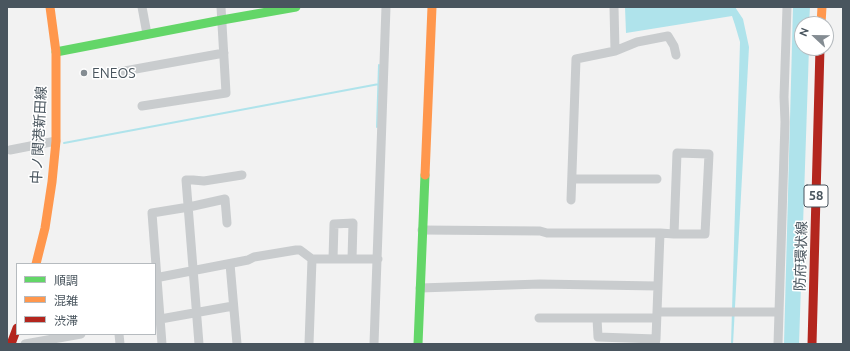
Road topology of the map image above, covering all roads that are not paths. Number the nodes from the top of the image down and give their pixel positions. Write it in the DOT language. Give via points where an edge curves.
graph roads {
  1 [pos="50,7"];
  2 [pos="142,7"];
  3 [pos="221,7"];
  4 [pos="296,7"];
  5 [pos="386,7"];
  6 [pos="432,7"];
  7 [pos="614,7"];
  8 [pos="787,7"];
  9 [pos="222,20"];
  10 [pos="147,34"];
  11 [pos="615,51"];
  12 [pos="56,52"];
  13 [pos="224,53"];
  14 [pos="676,55"];
  15 [pos="820,56"];
  16 [pos="119,72"];
  17 [pos="142,106"];
  18 [pos="56,141"];
  19 [pos="10,150"];
  20 [pos="242,175"];
  21 [pos="572,179"];
  22 [pos="657,179"];
  23 [pos="571,200"];
  24 [pos="189,207"];
  25 [pos="227,223"];
  26 [pos="422,230"];
  27 [pos="660,233"];
  28 [pos="674,234"];
  29 [pos="312,259"];
  30 [pos="333,259"];
  31 [pos="352,259"];
  32 [pos="378,259"];
  33 [pos="36,263"];
  34 [pos="155,263"];
  35 [pos="230,264"];
  36 [pos="194,270"];
  37 [pos="156,277"];
  38 [pos="657,286"];
  39 [pos="420,288"];
  40 [pos="233,306"];
  41 [pos="778,312"];
  42 [pos="197,313"];
  43 [pos="657,315"];
  44 [pos="539,318"];
  45 [pos="597,318"];
  46 [pos="157,320"];
  47 [pos="16,331"];
  48 [pos="77,335"];
  49 [pos="49,342"];
  50 [pos="655,342"];
  51 [pos="11,344"];
  52 [pos="25,344"];
  53 [pos="162,344"];
  54 [pos="199,344"];
  55 [pos="237,344"];
  56 [pos="309,344"];
  57 [pos="374,344"];
  58 [pos="418,344"];
  59 [pos="778,344"];
  60 [pos="812,344"];
  1 -- 12 [label="main road, 中ノ関港新田線"];
  2 -- 10 [label="street"];
  3 -- 9 [label="street"];
  4 -- 9 [label="main road"];
  5 -- 32 [label="street"];
  6 -- 26 [label="main road"];
  7 -- 11 [label="street"];
  8 -- 41 [label="street"];
  9 -- 10 [label="main road"];
  9 -- 13 [label="street"];
  10 -- 12 [label="main road"];
  11 -- 14 [label="street" via="637,42 668,36"];
  11 -- 21 [label="street" via="576,59"];
  12 -- 18 [label="main road, 中ノ関港新田線"];
  13 -- 16 [label="street"];
  13 -- 17 [label="street" via="226,93"];
  15 -- 60 [label="main road, 防府環状線 / 58"];
  18 -- 19 [label="street"];
  18 -- 33 [label="main road, 中ノ関港新田線" via="52,182"];
  20 -- 24 [label="street" via="204,181 186,180"];
  21 -- 22 [label="street"];
  21 -- 23 [label="street"];
  24 -- 25 [label="street" via="225,199"];
  24 -- 34 [label="street" via="152,213"];
  24 -- 36 [label="street"];
  26 -- 27 [label="street"];
  26 -- 39 [label="main road"];
  27 -- 28 [label="street"];
  27 -- 38 [label="street"];
  28 -- 28 [label="street" via="705,234 709,154 677,153"];
  29 -- 30 [label="street"];
  29 -- 35 [label="street" via="296,250"];
  29 -- 56 [label="street"];
  30 -- 31 [label="street"];
  30 -- 31 [label="street" via="334,224 353,223"];
  31 -- 32 [label="street"];
  32 -- 57 [label="street"];
  35 -- 36 [label="street"];
  35 -- 40 [label="street"];
  36 -- 37 [label="street"];
  36 -- 42 [label="street"];
  37 -- 46 [label="street"];
  38 -- 39 [label="street" via="540,284"];
  38 -- 43 [label="street"];
  39 -- 58 [label="main road"];
  40 -- 42 [label="street"];
  40 -- 55 [label="street"];
  41 -- 43 [label="street"];
  41 -- 59 [label="street"];
  42 -- 46 [label="street"];
  42 -- 54 [label="street"];
  43 -- 45 [label="street"];
  43 -- 50 [label="street"];
  44 -- 45 [label="street"];
  45 -- 50 [label="street" via="598,338"];
  46 -- 53 [label="street"];
  47 -- 51 [label="main road"];
  48 -- 49 [label="street"];
  49 -- 52 [label="street"];
}
